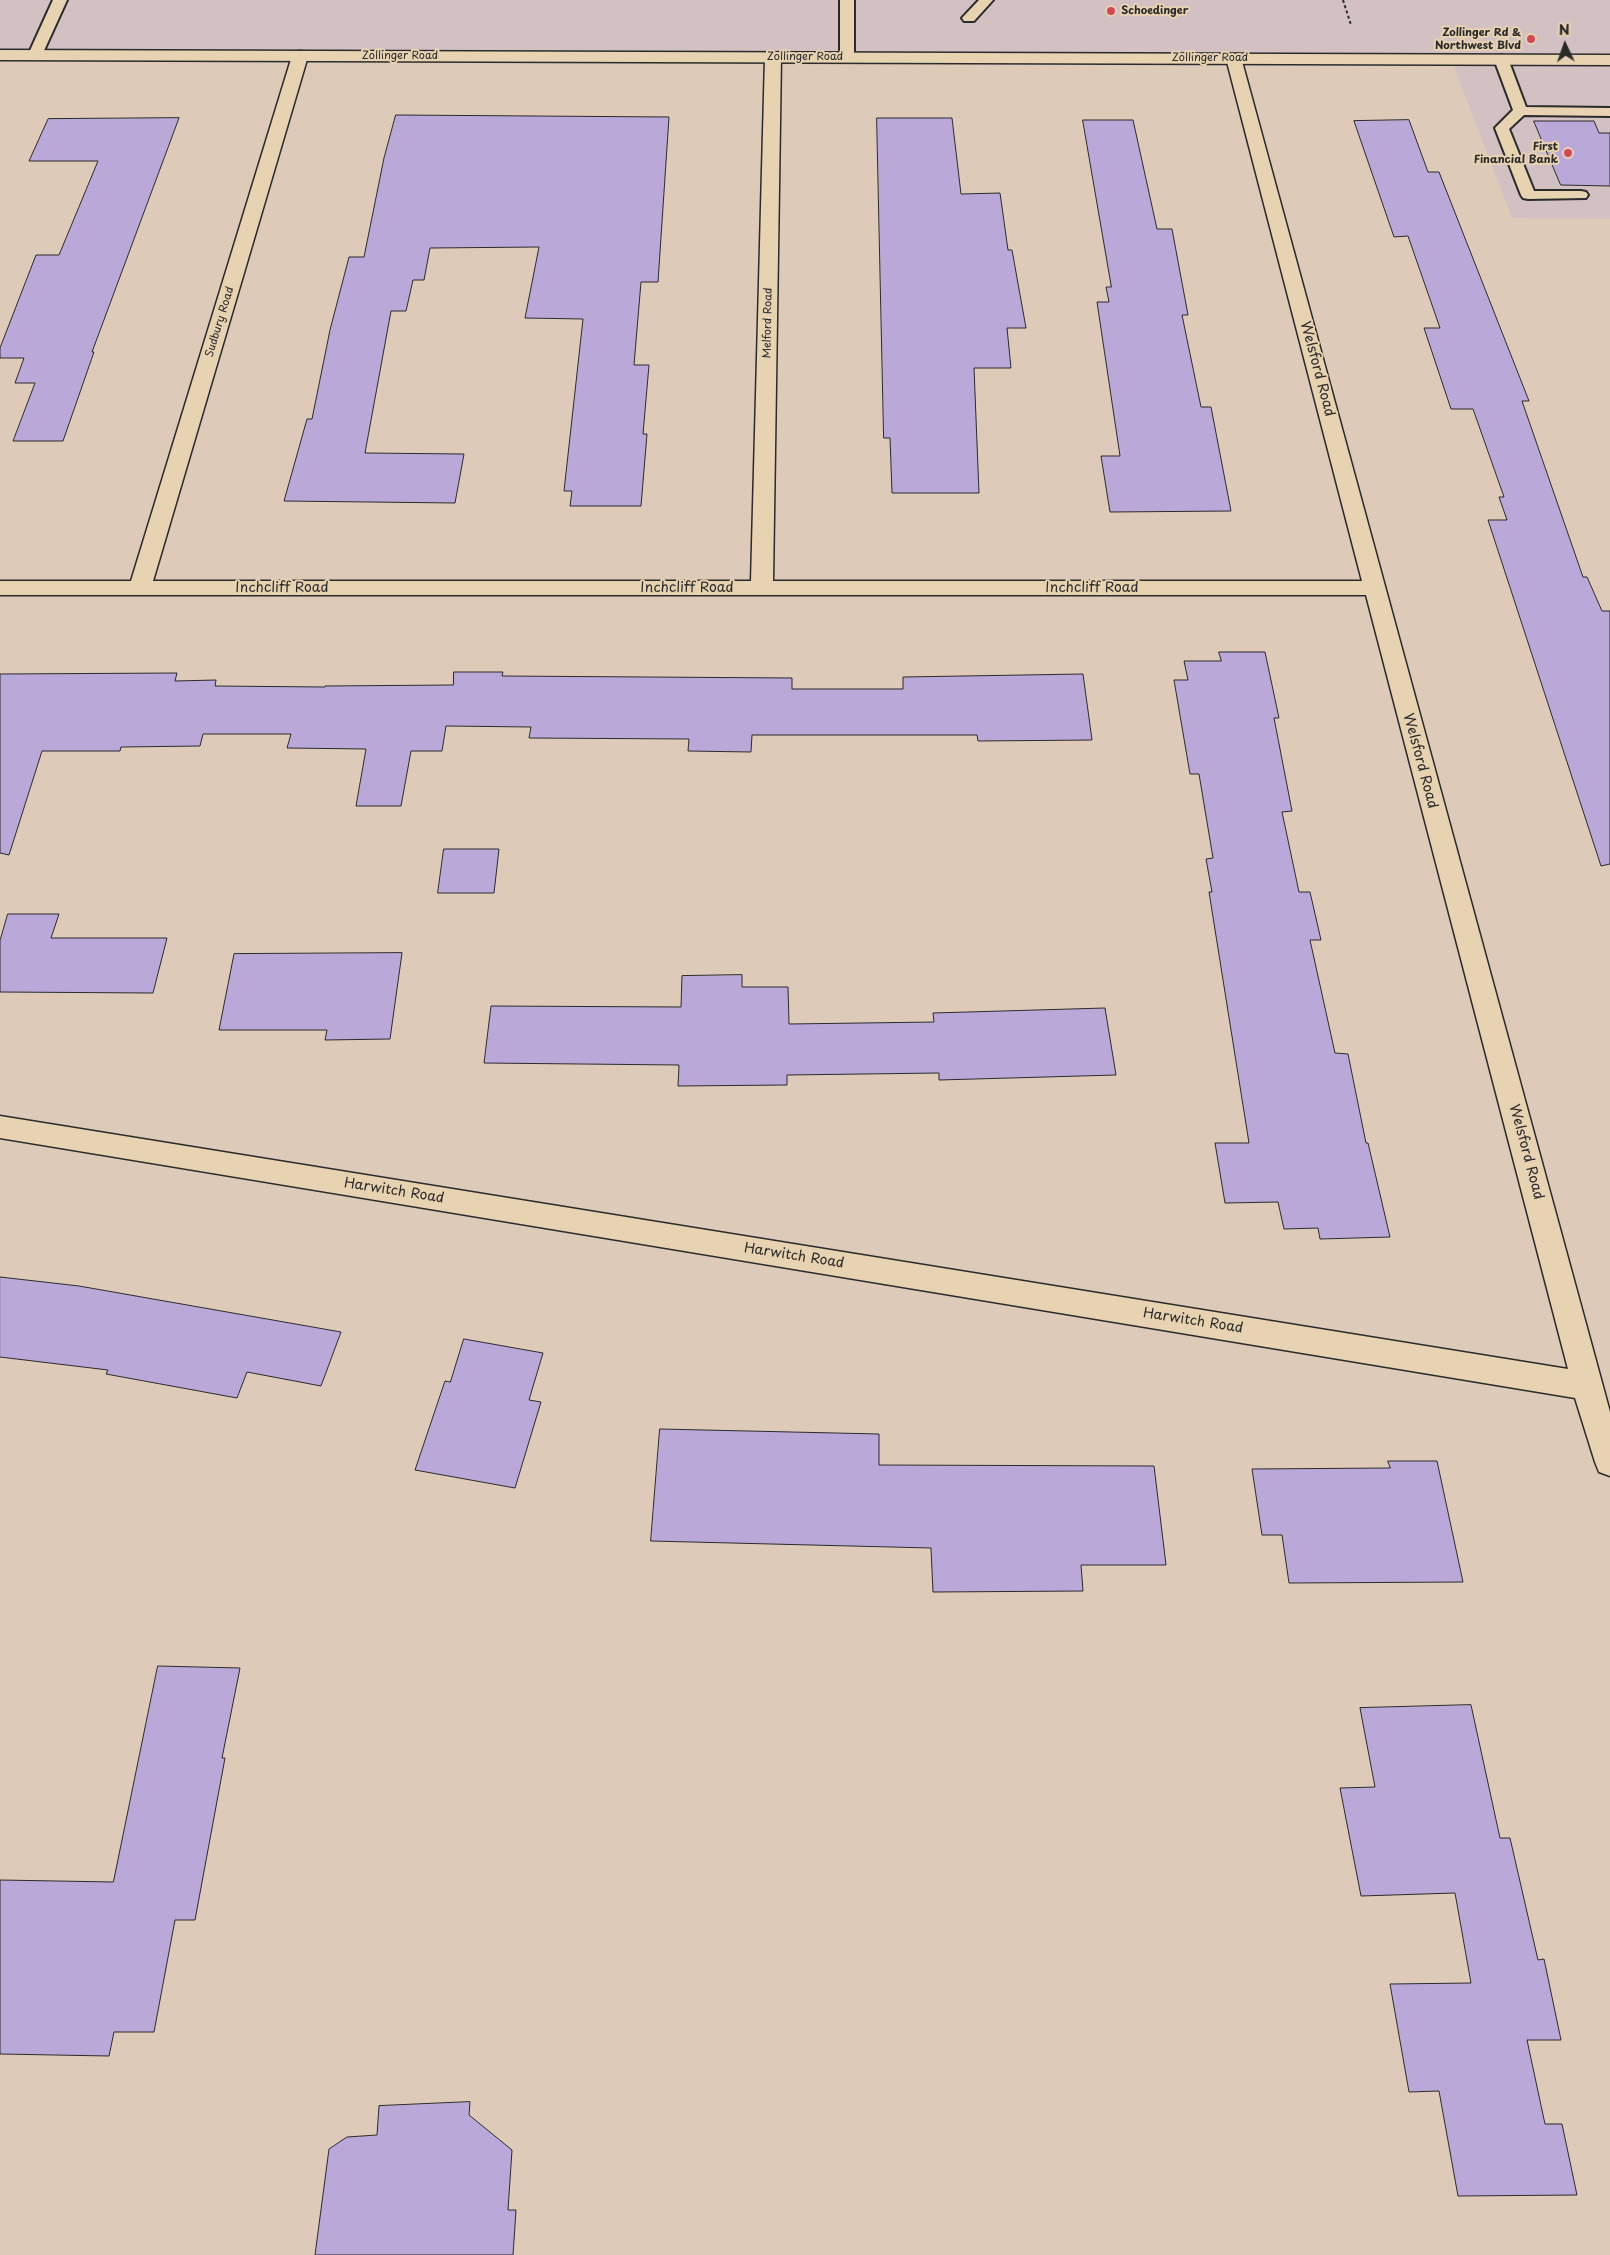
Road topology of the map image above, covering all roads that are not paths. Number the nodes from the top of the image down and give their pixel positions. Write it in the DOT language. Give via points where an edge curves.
graph roads {
  1 [pos="60,0"];
  2 [pos="847,0"];
  3 [pos="986,0"];
  4 [pos="969,18"];
  5 [pos="0,55"];
  6 [pos="35,55"];
  7 [pos="300,56"];
  8 [pos="773,57"];
  9 [pos="847,57"];
  10 [pos="1234,58"];
  11 [pos="1501,59"];
  12 [pos="1610,60"];
  13 [pos="1520,111"];
  14 [pos="1610,112"];
  15 [pos="1581,195"];
  16 [pos="0,588"];
  17 [pos="140,588"];
  18 [pos="762,588"];
  19 [pos="1374,588"];
  20 [pos="0,1127"];
  21 [pos="1587,1386"];
  22 [pos="1610,1462"];
  1 -- 6 [label="lane"];
  2 -- 9 [label="lane"];
  3 -- 4 [label="lane"];
  5 -- 6 [label="street, Zollinger Road"];
  6 -- 7 [label="street, Zollinger Road"];
  7 -- 8 [label="street, Zollinger Road"];
  7 -- 17 [label="street, Sudbury Road"];
  8 -- 9 [label="street, Zollinger Road"];
  8 -- 18 [label="street, Melford Road"];
  9 -- 10 [label="street, Zollinger Road"];
  10 -- 11 [label="street, Zollinger Road"];
  10 -- 19 [label="street, Welsford Road"];
  11 -- 12 [label="street, Zollinger Road"];
  11 -- 13 [label="lane"];
  13 -- 14 [label="lane"];
  13 -- 15 [label="lane" via="1502,128 1528,195"];
  16 -- 17 [label="street, Inchcliff Road"];
  17 -- 18 [label="street, Inchcliff Road"];
  18 -- 19 [label="street, Inchcliff Road"];
  19 -- 21 [label="street, Welsford Road"];
  20 -- 21 [label="street, Harwitch Road"];
  21 -- 22 [label="street, Welsford Road"];
}
